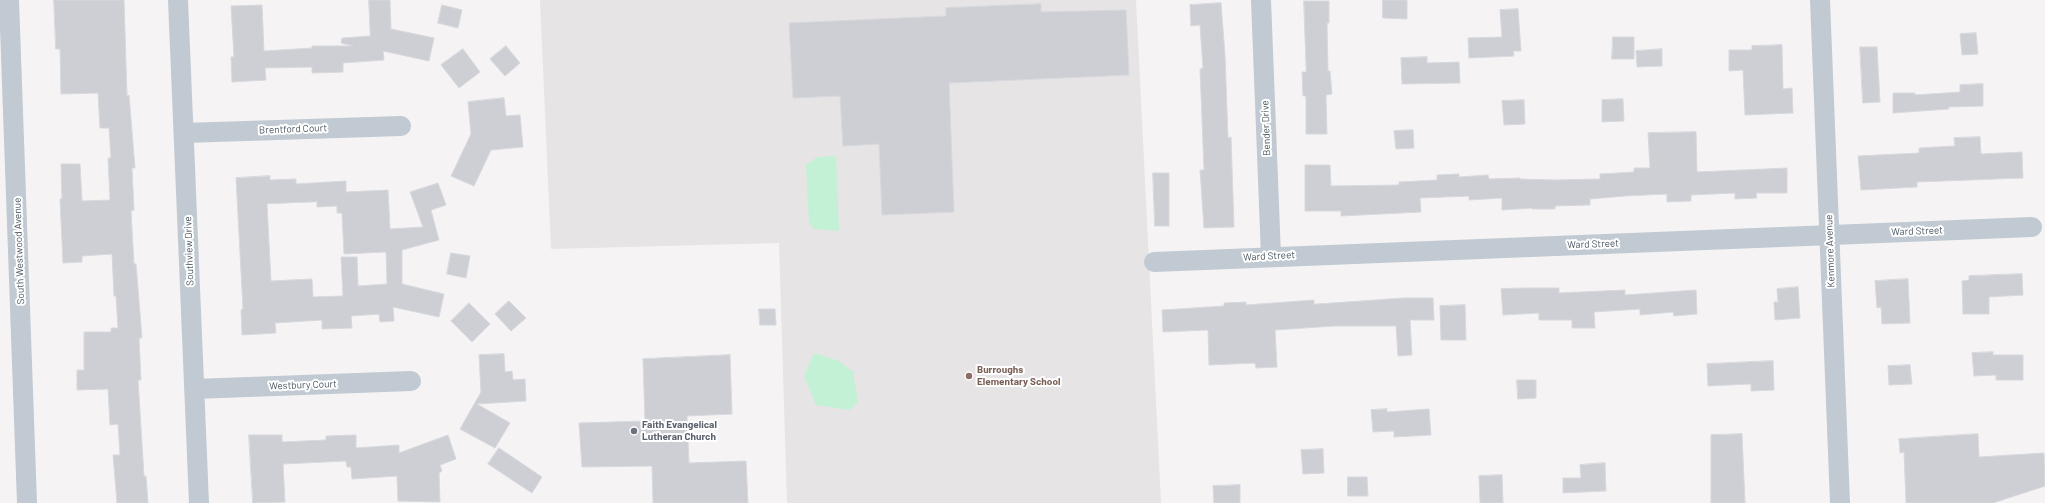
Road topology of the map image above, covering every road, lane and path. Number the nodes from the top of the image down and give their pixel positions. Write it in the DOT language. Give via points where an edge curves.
graph roads {
  1 [pos="9,0"];
  2 [pos="178,0"];
  3 [pos="1261,0"];
  4 [pos="1820,0"];
  5 [pos="401,126"];
  6 [pos="184,133"];
  7 [pos="2032,226"];
  8 [pos="1829,234"];
  9 [pos="1271,256"];
  10 [pos="1154,262"];
  11 [pos="411,381"];
  12 [pos="194,389"];
  13 [pos="27,503"];
  14 [pos="199,503"];
  15 [pos="1840,503"];
  1 -- 13 [label="street, South Westwood Avenue"];
  2 -- 6 [label="street, Southview Drive"];
  3 -- 9 [label="street, Bender Drive"];
  4 -- 8 [label="street, Kenmore Avenue"];
  5 -- 6 [label="street, Brentford Court"];
  6 -- 12 [label="street, Southview Drive"];
  7 -- 8 [label="street, Ward Street"];
  8 -- 9 [label="street, Ward Street"];
  8 -- 15 [label="street, Kenmore Avenue"];
  9 -- 10 [label="street, Ward Street"];
  11 -- 12 [label="street, Westbury Court"];
  12 -- 14 [label="street, Southview Drive"];
}
